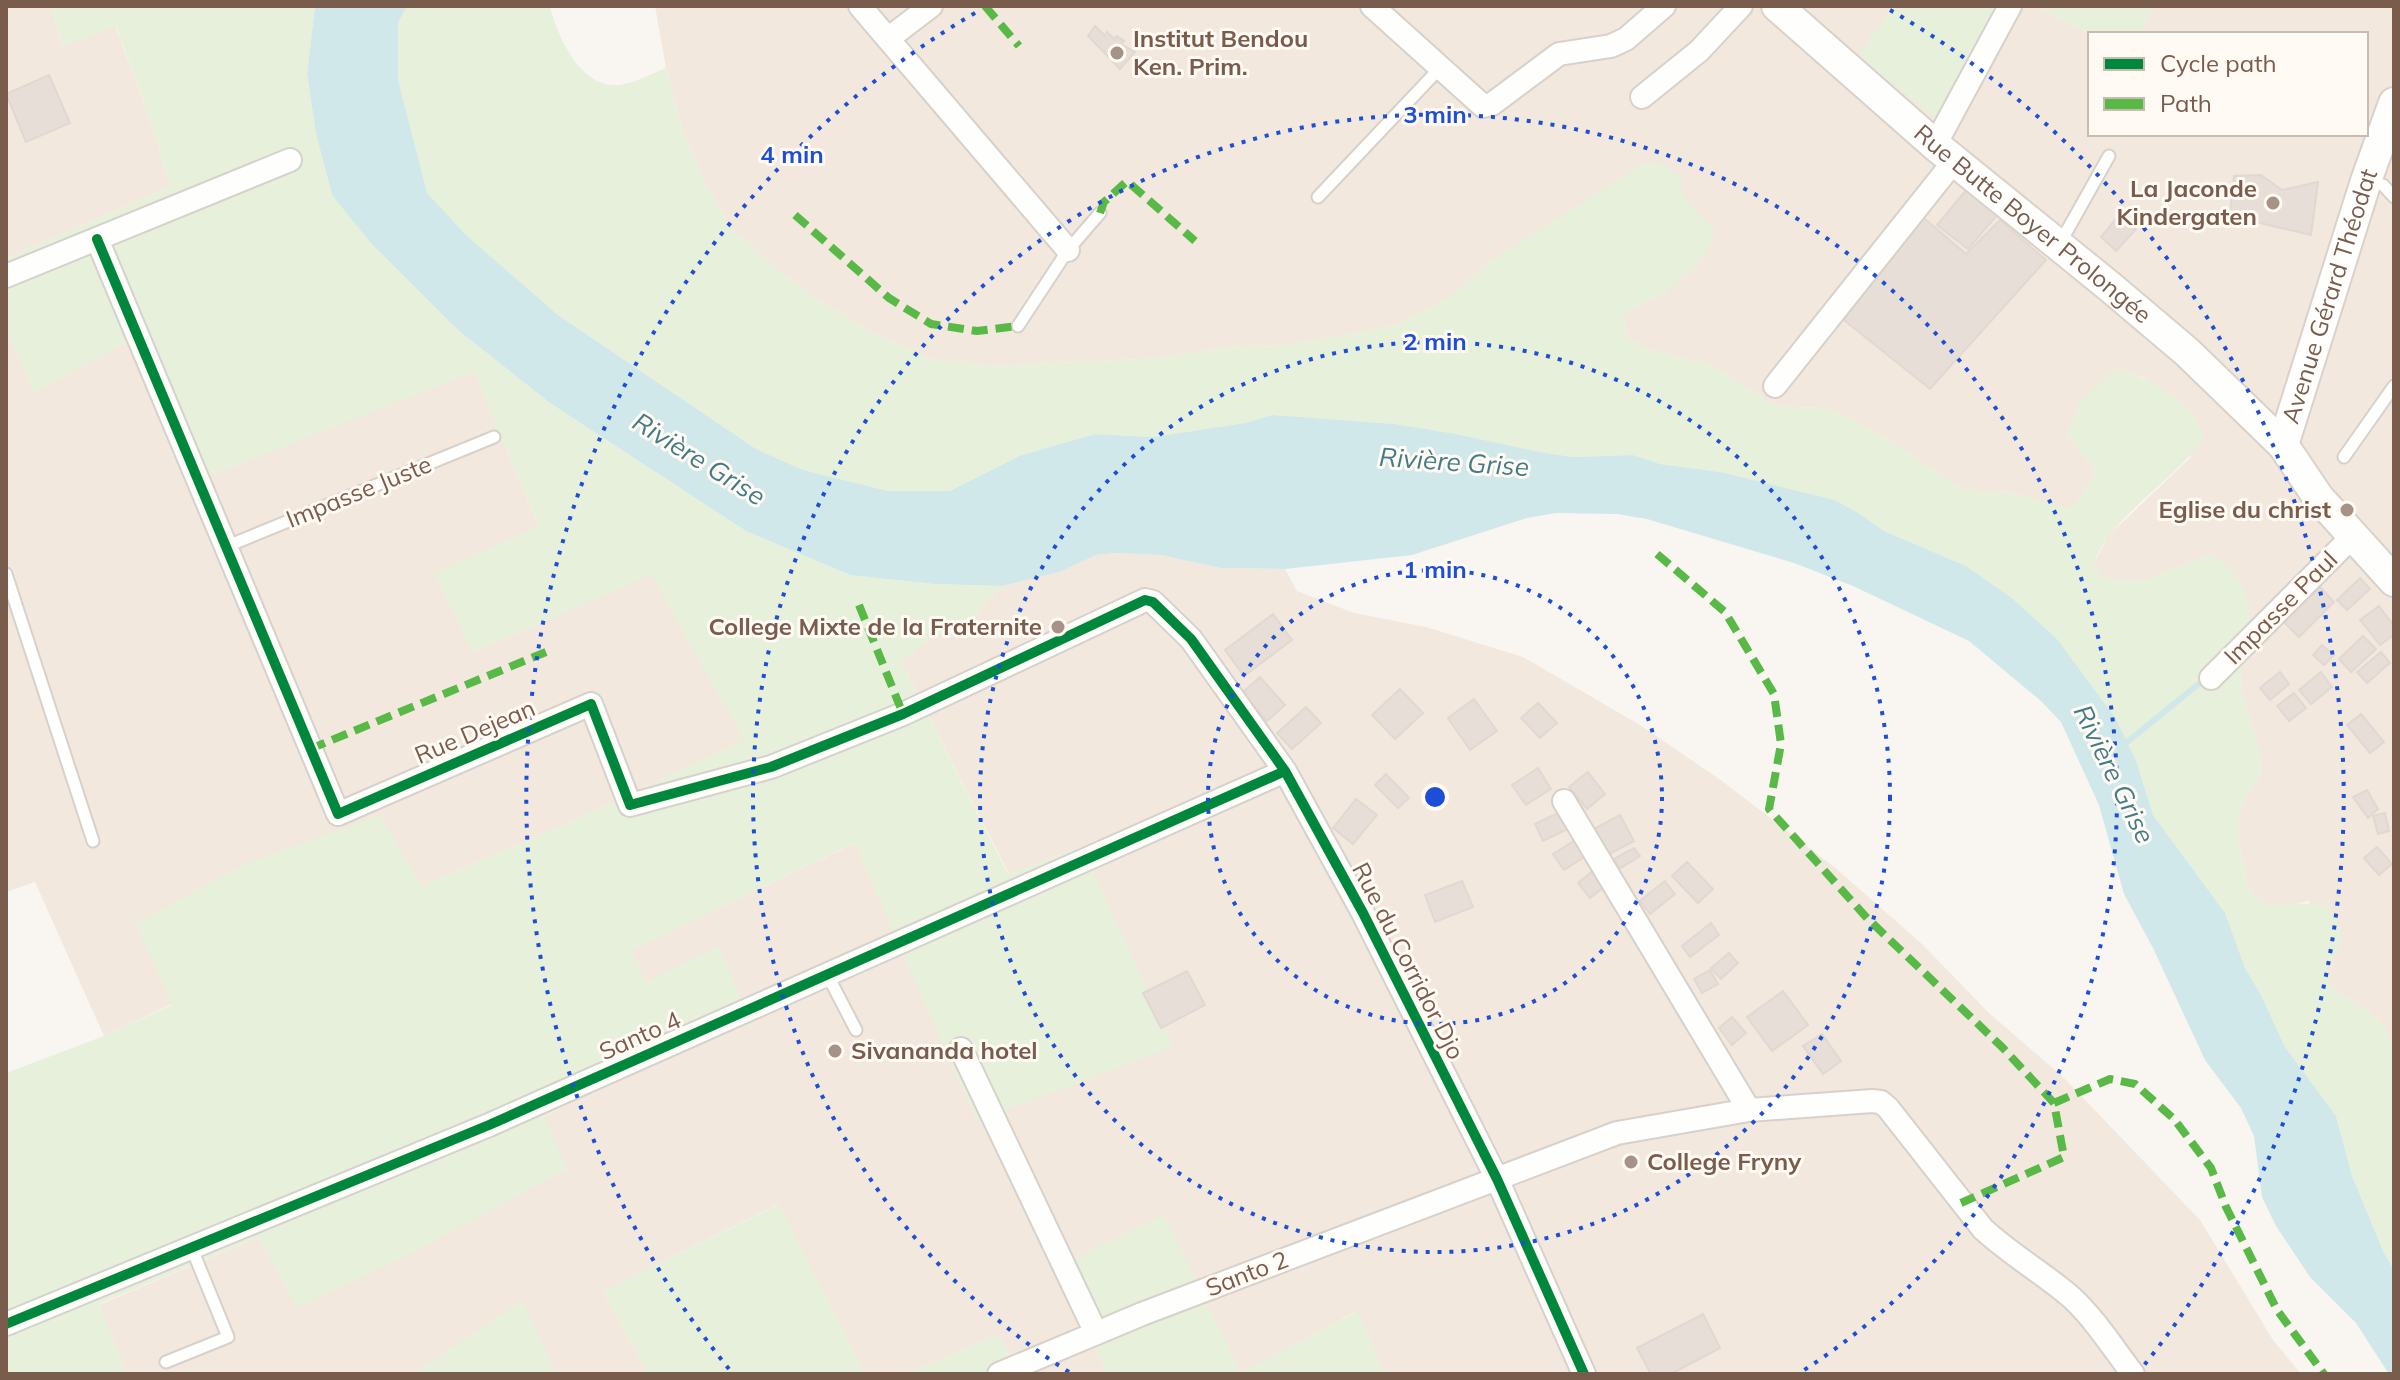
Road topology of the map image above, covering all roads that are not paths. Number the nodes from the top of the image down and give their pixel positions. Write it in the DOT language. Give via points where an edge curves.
graph roads {
  1 [pos="860,6"];
  2 [pos="931,6"];
  3 [pos="1372,6"];
  4 [pos="1664,6"];
  5 [pos="1741,6"];
  6 [pos="1777,6"];
  7 [pos="2010,6"];
  8 [pos="889,38"];
  9 [pos="1440,68"];
  10 [pos="1642,97"];
  11 [pos="2394,103"];
  12 [pos="1945,153"];
  13 [pos="2109,156"];
  14 [pos="290,160"];
  15 [pos="2366,181"];
  16 [pos="1318,197"];
  17 [pos="2394,197"];
  18 [pos="1100,213"];
  19 [pos="97,239"];
  20 [pos="2058,245"];
  21 [pos="1068,250"];
  22 [pos="6,276"];
  23 [pos="1018,326"];
  24 [pos="1775,386"];
  25 [pos="2394,386"];
  26 [pos="494,437"];
  27 [pos="2283,445"];
  28 [pos="2344,457"];
  29 [pos="2352,537"];
  30 [pos="224,547"];
  31 [pos="6,574"];
  32 [pos="2394,581"];
  33 [pos="1145,600"];
  34 [pos="2211,678"];
  35 [pos="1285,771"];
  36 [pos="1564,801"];
  37 [pos="93,841"];
  38 [pos="827,974"];
  39 [pos="856,1030"];
  40 [pos="961,1049"];
  41 [pos="1749,1110"];
  42 [pos="1497,1179"];
  43 [pos="192,1249"];
  44 [pos="6,1324"];
  45 [pos="1096,1333"];
  46 [pos="166,1362"];
  47 [pos="999,1374"];
  48 [pos="1583,1374"];
  49 [pos="2133,1374"];
  1 -- 8 [label="street"];
  2 -- 8 [label="street"];
  3 -- 9 [label="street"];
  4 -- 9 [label="street" via="1611,46 1550,59 1488,106 1477,103"];
  5 -- 10 [label="street" via="1699,51"];
  6 -- 12 [label="street, Rue Butte Boyer Prolongée"];
  7 -- 12 [label="street"];
  8 -- 21 [label="street"];
  9 -- 16 [label="lane"];
  11 -- 15 [label="street, Avenue Gérard Théodat"];
  12 -- 20 [label="street, Rue Butte Boyer Prolongée"];
  12 -- 24 [label="street"];
  13 -- 20 [label="lane"];
  14 -- 19 [label="street"];
  15 -- 17 [label="lane" via="2383,185"];
  15 -- 27 [label="street, Avenue Gérard Théodat"];
  18 -- 21 [label="lane"];
  19 -- 22 [label="street"];
  19 -- 30 [label="street, Rue Dejean"];
  20 -- 27 [label="street, Rue Butte Boyer Prolongée" via="2187,352"];
  21 -- 23 [label="lane"];
  25 -- 28 [label="lane"];
  26 -- 30 [label="lane, Impasse Juste"];
  27 -- 29 [label="street, Rue Butte Boyer Prolongée"];
  29 -- 32 [label="street, Rue Butte Boyer Prolongée"];
  29 -- 34 [label="street, Impasse Paul"];
  30 -- 33 [label="street, Rue Dejean" via="338,814 591,704 630,805 771,767 903,714"];
  31 -- 37 [label="lane"];
  33 -- 35 [label="street, Rue du Corridor Djo" via="1191,639"];
  35 -- 38 [label="street, Santo 4"];
  35 -- 42 [label="street, Rue du Corridor Djo"];
  36 -- 41 [label="street"];
  38 -- 39 [label="lane"];
  38 -- 43 [label="street, Santo 4" via="489,1125"];
  40 -- 45 [label="street"];
  41 -- 42 [label="street, Santo 2" via="1617,1133"];
  41 -- 49 [label="street, Santo 2" via="1881,1102 1983,1229 2069,1296"];
  42 -- 45 [label="street, Santo 2"];
  42 -- 48 [label="street, Rue du Corridor Djo"];
  43 -- 44 [label="street, Santo 4"];
  43 -- 46 [label="lane" via="228,1337"];
  45 -- 47 [label="street, Santo 2"];
}
